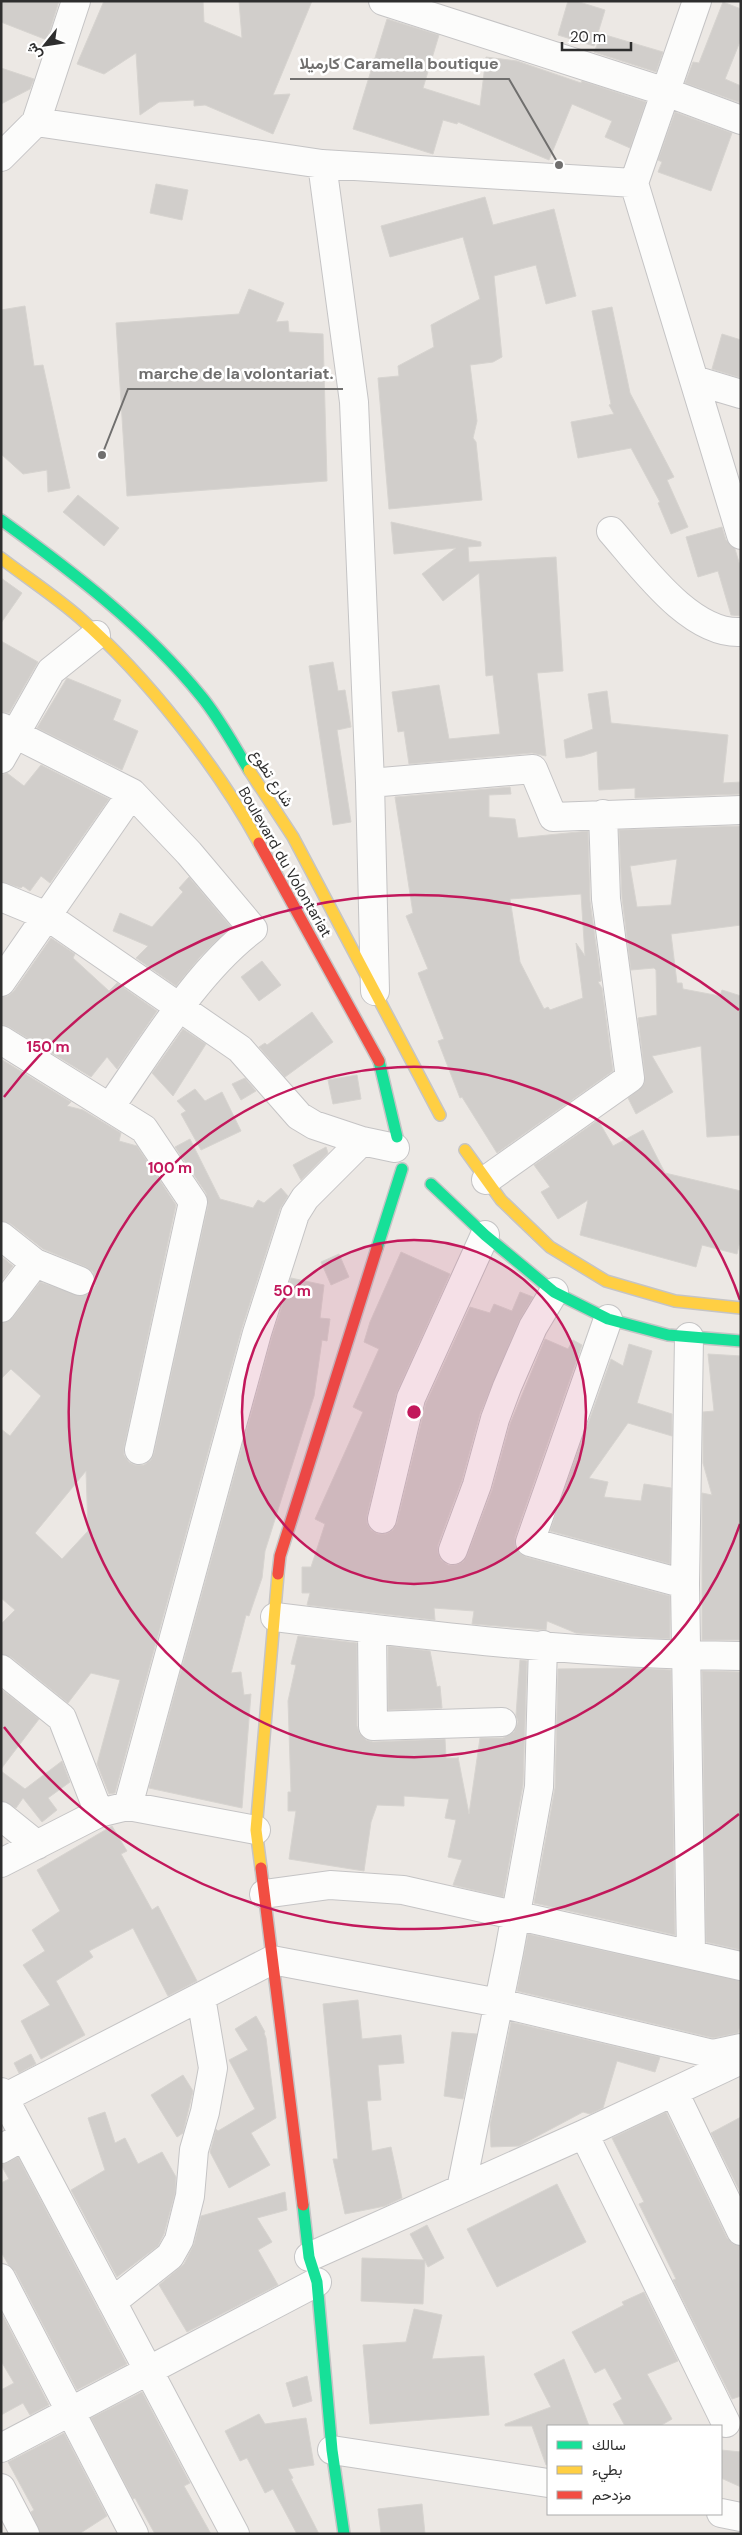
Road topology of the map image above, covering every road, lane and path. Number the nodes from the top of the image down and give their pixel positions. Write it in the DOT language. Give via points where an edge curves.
graph roads {
  1 [pos="76,1"];
  2 [pos="697,1"];
  3 [pos="385,2"];
  4 [pos="666,92"];
  5 [pos="741,120"];
  6 [pos="36,122"];
  7 [pos="1,157"];
  8 [pos="322,164"];
  9 [pos="634,183"];
  10 [pos="694,380"];
  11 [pos="741,394"];
  12 [pos="1,520"];
  13 [pos="611,531"];
  14 [pos="741,535"];
  15 [pos="1,558"];
  16 [pos="741,632"];
  17 [pos="96,635"];
  18 [pos="8,731"];
  19 [pos="1,759"];
  20 [pos="370,783"];
  21 [pos="132,793"];
  22 [pos="741,810"];
  23 [pos="603,814"];
  24 [pos="1,897"];
  25 [pos="47,916"];
  26 [pos="1,982"];
  27 [pos="375,991"];
  28 [pos="180,1007"];
  29 [pos="1,1040"];
  30 [pos="110,1107"];
  31 [pos="424,1114"];
  32 [pos="362,1141"];
  33 [pos="409,1160"];
  34 [pos="461,1165"];
  35 [pos="446,1179"];
  36 [pos="486,1180"];
  37 [pos="485,1235"];
  38 [pos="1,1236"];
  39 [pos="36,1263"];
  40 [pos="80,1281"];
  41 [pos="554,1292"];
  42 [pos="1,1308"];
  43 [pos="741,1308"];
  44 [pos="608,1319"];
  45 [pos="689,1337"];
  46 [pos="741,1341"];
  47 [pos="139,1450"];
  48 [pos="382,1519"];
  49 [pos="453,1550"];
  50 [pos="685,1584"];
  51 [pos="275,1617"];
  52 [pos="372,1629"];
  53 [pos="544,1645"];
  54 [pos="687,1656"];
  55 [pos="741,1656"];
  56 [pos="1,1669"];
  57 [pos="502,1722"];
  58 [pos="128,1806"];
  59 [pos="99,1813"];
  60 [pos="1,1816"];
  61 [pos="256,1830"];
  62 [pos="37,1845"];
  63 [pos="1,1863"];
  64 [pos="264,1894"];
  65 [pos="516,1915"];
  66 [pos="691,1954"];
  67 [pos="272,1960"];
  68 [pos="741,1966"];
  69 [pos="201,1997"];
  70 [pos="499,2003"];
  71 [pos="741,2048"];
  72 [pos="741,2060"];
  73 [pos="674,2092"];
  74 [pos="3,2095"];
  75 [pos="584,2134"];
  76 [pos="13,2142"];
  77 [pos="461,2189"];
  78 [pos="741,2231"];
  79 [pos="309,2257"];
  80 [pos="1,2278"];
  81 [pos="317,2282"];
  82 [pos="112,2302"];
  83 [pos="149,2371"];
  84 [pos="71,2412"];
  85 [pos="729,2422"];
  86 [pos="1,2448"];
  87 [pos="332,2450"];
  88 [pos="547,2483"];
  89 [pos="1,2488"];
  90 [pos="722,2513"];
  91 [pos="741,2517"];
  92 [pos="25,2534"];
  93 [pos="134,2534"];
  94 [pos="235,2534"];
  95 [pos="344,2534"];
  1 -- 6 [label="street"];
  2 -- 4 [label="street"];
  3 -- 4 [label="street"];
  4 -- 5 [label="street"];
  4 -- 9 [label="street"];
  6 -- 7 [label="street"];
  6 -- 8 [label="street"];
  8 -- 9 [label="street"];
  8 -- 20 [label="street" via="354,402"];
  9 -- 10 [label="street"];
  10 -- 11 [label="street"];
  10 -- 14 [label="street"];
  12 -- 27 [label="main road, شارع تطوع" via="68,569 137,628 202,697 293,837"];
  13 -- 16 [label="street" via="673,602 705,624"];
  15 -- 17 [label="main road, Boulevard du Volontariat" via="80,618"];
  17 -- 18 [label="street" via="51,672"];
  17 -- 33 [label="main road, Boulevard du Volontariat" via="192,740 250,826 382,1066"];
  18 -- 19 [label="street"];
  18 -- 21 [label="street"];
  20 -- 23 [label="street" via="533,769 553,817"];
  20 -- 27 [label="street"];
  21 -- 25 [label="street"];
  21 -- 28 [label="street" via="189,853 253,929 233,944"];
  22 -- 23 [label="street"];
  23 -- 36 [label="street" via="606,900 630,1078"];
  24 -- 25 [label="street"];
  25 -- 26 [label="street"];
  25 -- 28 [label="street"];
  27 -- 31 [label="main road, شارع تطوع" via="445,1117"];
  28 -- 30 [label="street"];
  28 -- 32 [label="street" via="240,1049 299,1116 314,1125"];
  29 -- 30 [label="street"];
  30 -- 47 [label="street" via="144,1129 193,1202"];
  32 -- 33 [label="street"];
  32 -- 58 [label="street" via="305,1198 295,1214 257,1334"];
  33 -- 35 [label="main road"];
  33 -- 37 [label="main road"];
  33 -- 51 [label="main road" via="280,1556"];
  34 -- 36 [label="main road" via="464,1144"];
  36 -- 43 [label="main road" via="500,1200 550,1247 606,1281 674,1301"];
  37 -- 41 [label="main road"];
  37 -- 48 [label="street" via="411,1398"];
  38 -- 39 [label="street"];
  39 -- 40 [label="street"];
  39 -- 42 [label="street"];
  41 -- 44 [label="main road"];
  41 -- 49 [label="street" via="533,1328 504,1395"];
  44 -- 45 [label="main road" via="668,1335"];
  44 -- 50 [label="street" via="530,1542"];
  45 -- 46 [label="main road"];
  45 -- 50 [label="street"];
  50 -- 54 [label="street"];
  51 -- 52 [label="street"];
  51 -- 61 [label="main road"];
  52 -- 53 [label="street"];
  52 -- 57 [label="street" via="373,1726"];
  53 -- 54 [label="street"];
  53 -- 65 [label="street" via="540,1787"];
  54 -- 55 [label="street"];
  54 -- 66 [label="street"];
  56 -- 59 [label="street" via="62,1718"];
  58 -- 59 [label="street"];
  58 -- 61 [label="street"];
  59 -- 62 [label="street"];
  60 -- 62 [label="street"];
  61 -- 64 [label="main road"];
  62 -- 63 [label="street"];
  64 -- 65 [label="street" via="330,1885 403,1890"];
  64 -- 67 [label="main road"];
  65 -- 66 [label="street"];
  65 -- 70 [label="street"];
  66 -- 68 [label="street"];
  67 -- 69 [label="street"];
  67 -- 70 [label="street"];
  67 -- 79 [label="main road"];
  69 -- 74 [label="street"];
  69 -- 82 [label="street" via="213,2068 194,2150 190,2196 179,2240 170,2256"];
  70 -- 71 [label="street" via="713,2054"];
  70 -- 77 [label="street"];
  72 -- 73 [label="street"];
  73 -- 75 [label="street"];
  73 -- 78 [label="street"];
  74 -- 76 [label="street"];
  75 -- 77 [label="street"];
  75 -- 85 [label="street"];
  76 -- 82 [label="street"];
  77 -- 79 [label="street"];
  79 -- 81 [label="main road"];
  80 -- 84 [label="street"];
  81 -- 83 [label="street"];
  81 -- 87 [label="main road"];
  82 -- 83 [label="street"];
  83 -- 84 [label="street"];
  83 -- 94 [label="street"];
  84 -- 86 [label="street"];
  84 -- 93 [label="street"];
  87 -- 88 [label="street"];
  87 -- 95 [label="main road"];
  89 -- 92 [label="street"];
  90 -- 91 [label="street"];
}
